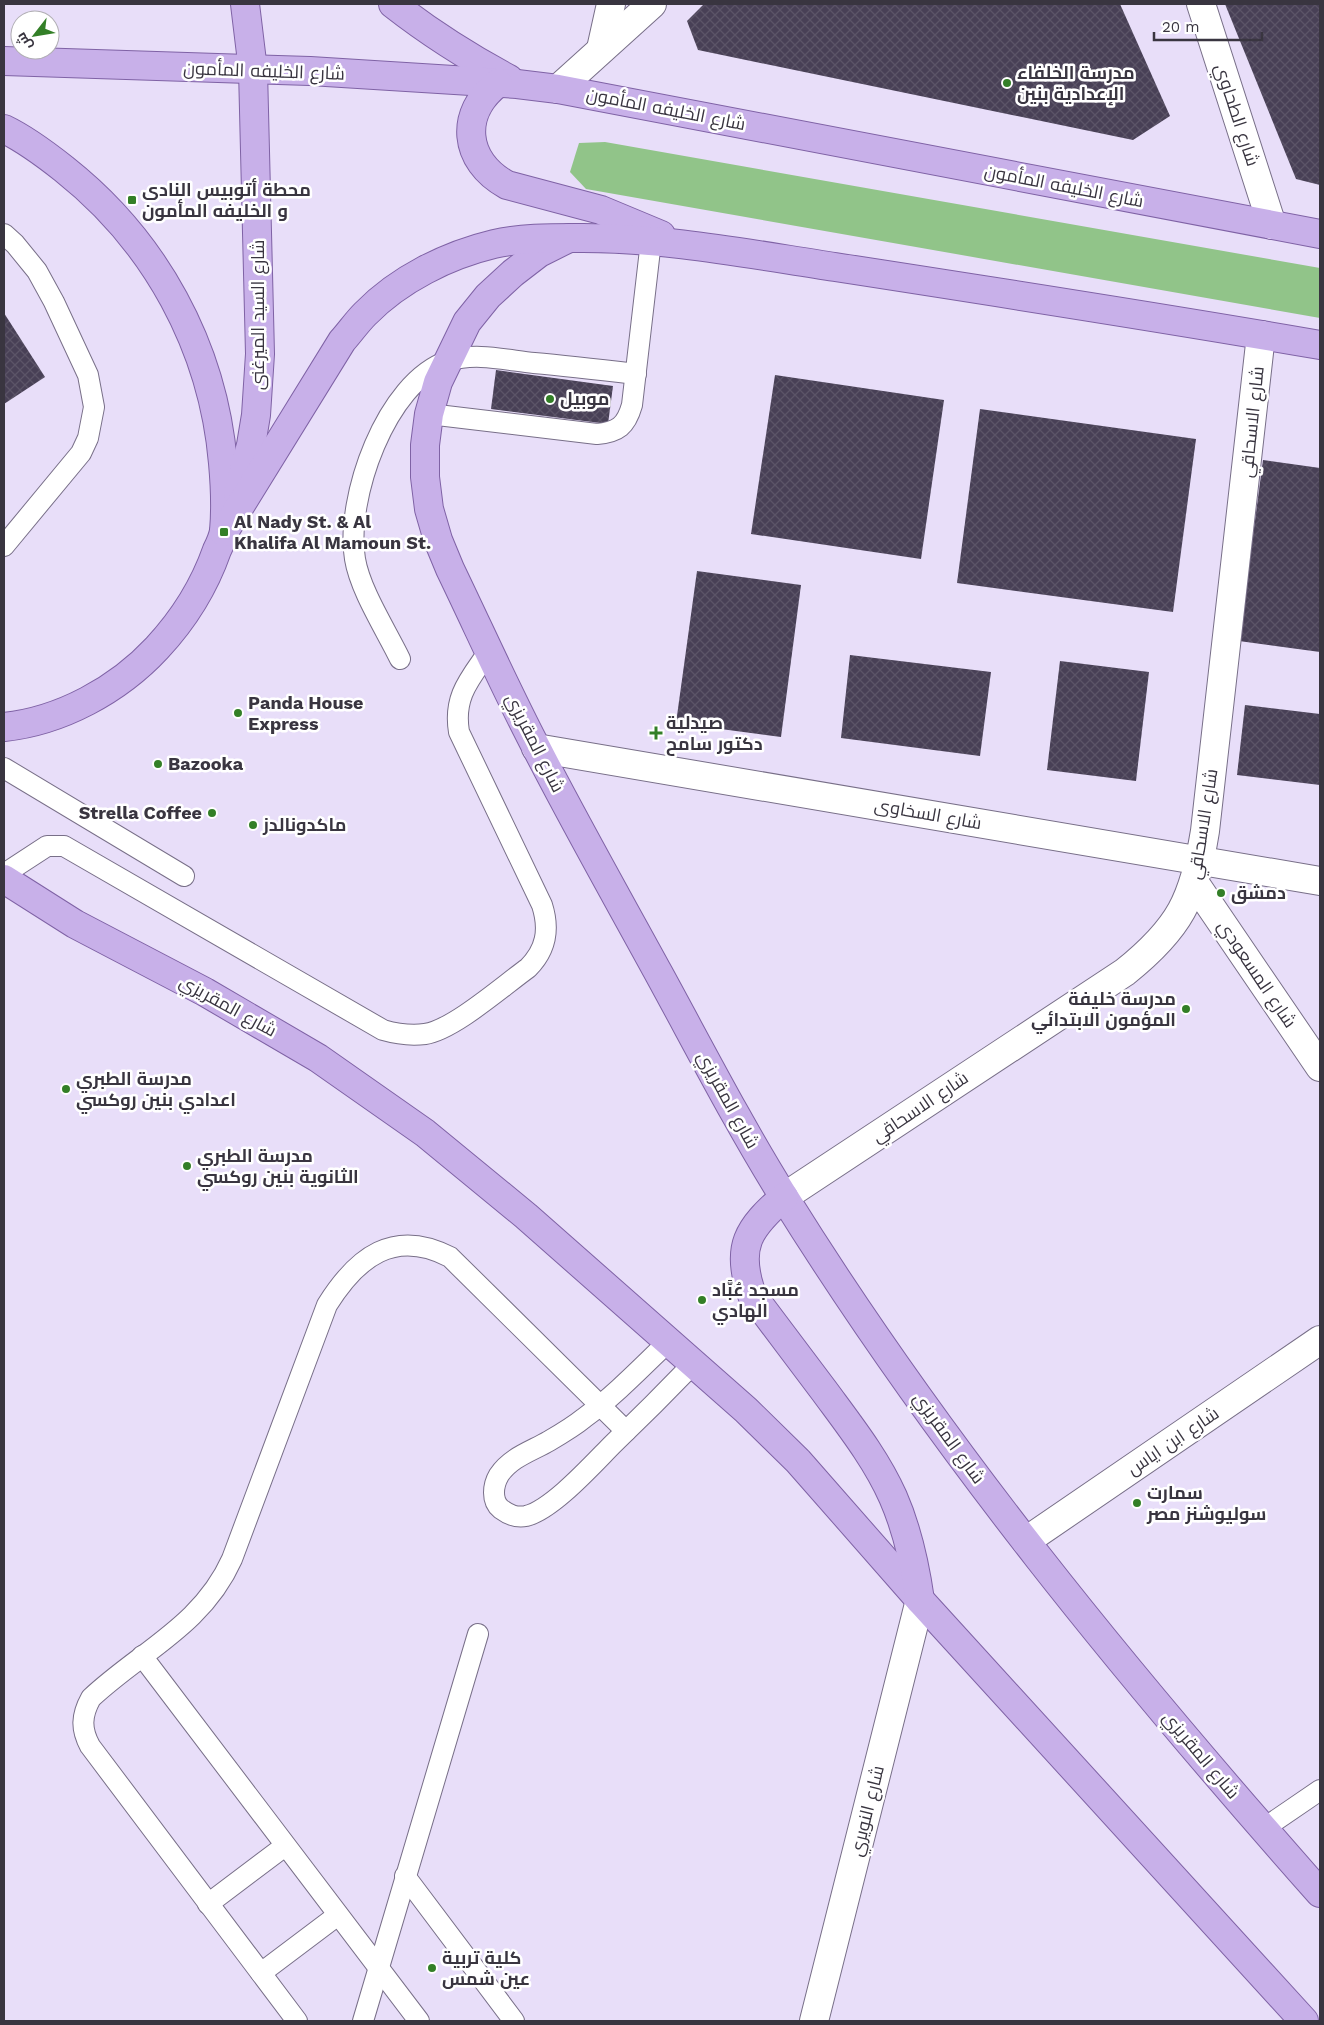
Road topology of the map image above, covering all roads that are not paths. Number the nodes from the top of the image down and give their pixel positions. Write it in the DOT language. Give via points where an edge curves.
graph roads {
  1 [pos="245,4"];
  2 [pos="393,4"];
  3 [pos="611,4"];
  4 [pos="652,4"];
  5 [pos="1202,4"];
  6 [pos="601,50"];
  7 [pos="4,61"];
  8 [pos="253,70"];
  9 [pos="508,83"];
  10 [pos="558,89"];
  11 [pos="4,129"];
  12 [pos="1272,225"];
  13 [pos="4,234"];
  14 [pos="1320,234"];
  15 [pos="569,238"];
  16 [pos="651,241"];
  17 [pos="678,244"];
  18 [pos="1262,335"];
  19 [pos="1320,345"];
  20 [pos="448,362"];
  21 [pos="636,374"];
  22 [pos="429,414"];
  23 [pos="224,532"];
  24 [pos="4,546"];
  25 [pos="489,651"];
  26 [pos="400,659"];
  27 [pos="4,727"];
  28 [pos="536,748"];
  29 [pos="4,768"];
  30 [pos="1197,871"];
  31 [pos="4,874"];
  32 [pos="184,876"];
  33 [pos="4,879"];
  34 [pos="1320,881"];
  35 [pos="1320,1067"];
  36 [pos="784,1197"];
  37 [pos="1320,1340"];
  38 [pos="668,1342"];
  39 [pos="694,1364"];
  40 [pos="600,1406"];
  41 [pos="626,1431"];
  42 [pos="1026,1541"];
  43 [pos="920,1600"];
  44 [pos="478,1634"];
  45 [pos="142,1656"];
  46 [pos="1320,1790"];
  47 [pos="1263,1829"];
  48 [pos="285,1846"];
  49 [pos="405,1876"];
  50 [pos="1320,1893"];
  51 [pos="208,1904"];
  52 [pos="338,1915"];
  53 [pos="378,1967"];
  54 [pos="261,1973"];
  55 [pos="296,2021"];
  56 [pos="362,2021"];
  57 [pos="419,2021"];
  58 [pos="514,2021"];
  59 [pos="814,2021"];
  60 [pos="1304,2021"];
  1 -- 8 [label="main road, شارع السيد الميرغنى"];
  2 -- 9 [label="main road" via="427,31"];
  3 -- 6 [label="street"];
  4 -- 6 [label="street"];
  5 -- 12 [label="street, شارع الطحاوي"];
  6 -- 10 [label="street"];
  7 -- 8 [label="main road, شارع الخليفه المأمون"];
  8 -- 9 [label="main road, شارع الخليفه المأمون"];
  8 -- 23 [label="main road, شارع السيد الميرغنى" via="259,384 251,445"];
  9 -- 10 [label="main road, شارع الخليفه المأمون"];
  9 -- 17 [label="main road" via="487,91 473,116 471,129 477,156 494,178 506,185 602,210"];
  10 -- 12 [label="main road, شارع الخليفه المأمون"];
  11 -- 23 [label="main road" via="50,158 88,188 151,260 176,301 196,344 211,390 221,437 225,484"];
  12 -- 14 [label="main road, شارع الخليفه المأمون"];
  13 -- 24 [label="lane" via="37,271 54,302 88,375 94,407 88,438 81,453"];
  15 -- 16 [label="main road"];
  15 -- 20 [label="main road, شارع المقريزي" via="539,253 488,296 467,322"];
  15 -- 23 [label="main road" via="532,238 459,254 394,290 366,313 342,341"];
  16 -- 17 [label="main road"];
  16 -- 21 [label="lane"];
  17 -- 18 [label="main road"];
  18 -- 19 [label="main road"];
  18 -- 30 [label="street, شارع الاسحاقي" via="1205,831"];
  20 -- 21 [label="lane" via="477,357"];
  20 -- 22 [label="main road, شارع المقريزي" via="438,382"];
  20 -- 26 [label="lane" via="424,374 406,393 389,419 374,446 356,505 353,531 359,578"];
  21 -- 22 [label="lane" via="629,417 621,427 609,433"];
  22 -- 25 [label="main road, شارع المقريزي" via="425,453 429,509 450,569"];
  23 -- 27 [label="main road" via="194,601 147,659 85,702 51,716"];
  25 -- 28 [label="main road, شارع المقريزي"];
  25 -- 31 [label="lane" via="462,692 458,705 459,732 542,905 547,934 543,948 528,968 441,1030 410,1035 383,1030 64,846 47,846"];
  28 -- 30 [label="street, شارع السخاوى"];
  28 -- 36 [label="main road, شارع المقريزي" via="744,1130"];
  29 -- 32 [label="lane"];
  30 -- 34 [label="street, شارع السخاوى"];
  30 -- 35 [label="street, شارع المسعودي"];
  30 -- 36 [label="street, شارع الاسحاقي" via="1183,909 1147,954"];
  33 -- 38 [label="main road, شارع المقريزي" via="75,924 281,1035 368,1092 493,1188"];
  36 -- 42 [label="main road, شارع المقريزي" via="901,1372"];
  36 -- 43 [label="main road" via="763,1216 747,1241 744,1259 746,1278 752,1295 878,1466 906,1530"];
  37 -- 42 [label="street, شارع ابن اياس"];
  38 -- 39 [label="main road, شارع المقريزي"];
  38 -- 40 [label="lane"];
  39 -- 41 [label="lane"];
  39 -- 43 [label="main road, شارع المقريزي" via="798,1461"];
  40 -- 41 [label="lane"];
  40 -- 41 [label="lane" via="568,1430 508,1464 494,1486 498,1507 517,1517 535,1512 568,1489"];
  40 -- 45 [label="lane" via="450,1257 422,1246 399,1246 378,1252 354,1270 327,1305 232,1559 217,1588 197,1612"];
  42 -- 47 [label="main road, شارع المقريزي" via="1142,1687"];
  43 -- 59 [label="street, شارع النويري"];
  43 -- 60 [label="main road, شارع المقريزي"];
  44 -- 49 [label="lane"];
  45 -- 48 [label="lane"];
  45 -- 51 [label="lane" via="90,1698 84,1709 84,1734"];
  46 -- 47 [label="lane"];
  47 -- 50 [label="main road, شارع المقريزي"];
  48 -- 51 [label="lane"];
  48 -- 52 [label="lane"];
  49 -- 53 [label="lane"];
  49 -- 58 [label="lane"];
  51 -- 54 [label="lane"];
  52 -- 53 [label="lane"];
  52 -- 54 [label="lane"];
  53 -- 56 [label="lane"];
  53 -- 57 [label="lane"];
  54 -- 55 [label="lane"];
}
